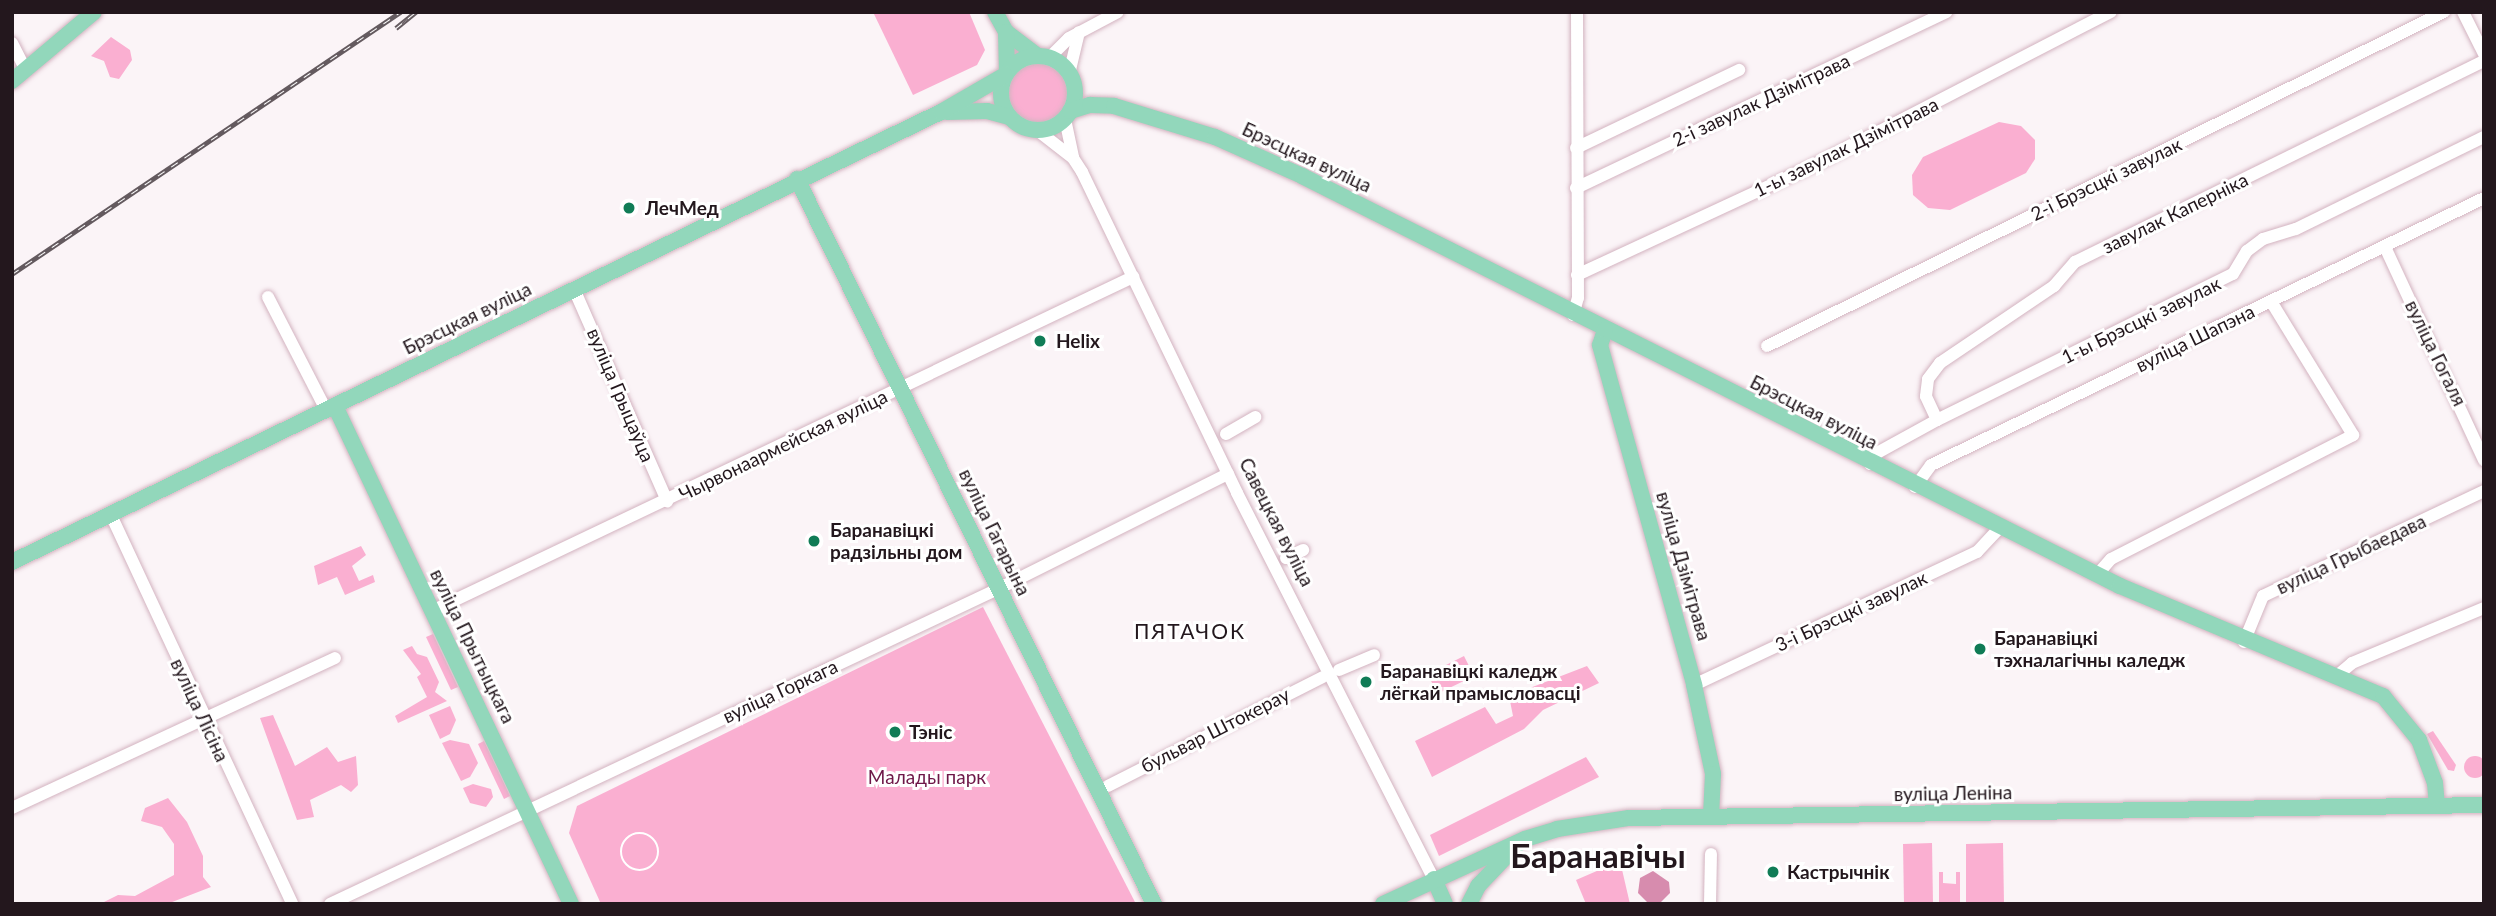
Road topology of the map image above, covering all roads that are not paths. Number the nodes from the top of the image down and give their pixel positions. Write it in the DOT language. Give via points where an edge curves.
graph roads {
  1 [pos="93,12"];
  2 [pos="995,12"];
  3 [pos="1118,12"];
  4 [pos="1577,12"];
  5 [pos="1946,12"];
  6 [pos="2111,12"];
  7 [pos="2444,12"];
  8 [pos="2463,12"];
  9 [pos="1006,32"];
  10 [pos="1079,32"];
  11 [pos="12,43"];
  12 [pos="2484,54"];
  13 [pos="1044,57"];
  14 [pos="2484,61"];
  15 [pos="1739,70"];
  16 [pos="26,71"];
  17 [pos="1006,73"];
  18 [pos="1071,79"];
  19 [pos="12,81"];
  20 [pos="1114,106"];
  21 [pos="941,112"];
  22 [pos="1067,115"];
  23 [pos="1009,117"];
  24 [pos="1037,130"];
  25 [pos="2484,138"];
  26 [pos="1576,148"];
  27 [pos="1073,158"];
  28 [pos="797,179"];
  29 [pos="1576,188"];
  30 [pos="2484,198"];
  31 [pos="2385,247"];
  32 [pos="1577,275"];
  33 [pos="1133,277"];
  34 [pos="574,289"];
  35 [pos="268,297"];
  36 [pos="2271,301"];
  37 [pos="1573,314"];
  38 [pos="1605,330"];
  39 [pos="1767,346"];
  40 [pos="901,389"];
  41 [pos="331,409"];
  42 [pos="1255,417"];
  43 [pos="1937,420"];
  44 [pos="1226,434"];
  45 [pos="2484,460"];
  46 [pos="1870,464"];
  47 [pos="1228,474"];
  48 [pos="1915,487"];
  49 [pos="2484,491"];
  50 [pos="667,501"];
  51 [pos="111,514"];
  52 [pos="1999,528"];
  53 [pos="1303,550"];
  54 [pos="1286,558"];
  55 [pos="12,562"];
  56 [pos="2097,575"];
  57 [pos="1000,588"];
  58 [pos="2484,608"];
  59 [pos="432,611"];
  60 [pos="2244,642"];
  61 [pos="1374,655"];
  62 [pos="335,658"];
  63 [pos="1339,670"];
  64 [pos="2339,674"];
  65 [pos="1323,677"];
  66 [pos="1694,685"];
  67 [pos="205,721"];
  68 [pos="1108,786"];
  69 [pos="2437,806"];
  70 [pos="2484,806"];
  71 [pos="12,808"];
  72 [pos="530,810"];
  73 [pos="1711,817"];
  74 [pos="1525,839"];
  75 [pos="1711,854"];
  76 [pos="1434,879"];
  77 [pos="292,904"];
  78 [pos="330,904"];
  79 [pos="571,904"];
  80 [pos="1154,904"];
  81 [pos="1383,904"];
  82 [pos="1445,904"];
  83 [pos="1469,904"];
  84 [pos="1710,904"];
  1 -- 16 [label="main road"];
  2 -- 9 [label="main road"];
  3 -- 10 [label="street"];
  4 -- 26 [label="street"];
  5 -- 29 [label="street, 2-і завулак Дзімітрава"];
  6 -- 32 [label="street, 1-ы завулак Дзімітрава" via="1814,165"];
  7 -- 39 [label="street, 2-і Брэсцкі завулак"];
  8 -- 12 [label="street"];
  9 -- 13 [label="main road"];
  9 -- 17 [label="main road"];
  10 -- 13 [label="street"];
  10 -- 18 [label="street"];
  11 -- 16 [label="street"];
  13 -- 17 [label="main road" via="1021,60"];
  13 -- 18 [label="main road"];
  14 -- 43 [label="street, завулак Каперніка" via="2075,261 2054,286 1940,363 1928,379 1926,396"];
  15 -- 26 [label="street"];
  16 -- 19 [label="main road"];
  17 -- 21 [label="main road, Брэсцкая вуліца"];
  17 -- 23 [label="main road" via="1001,97"];
  18 -- 20 [label="main road, Брэсцкая вуліца"];
  18 -- 22 [label="main road"];
  20 -- 22 [label="main road, Брэсцкая вуліца" via="1096,104"];
  20 -- 37 [label="main road, Брэсцкая вуліца" via="1215,137 1302,176"];
  21 -- 23 [label="main road, Брэсцкая вуліца" via="987,111"];
  21 -- 28 [label="main road, Брэсцкая вуліца"];
  22 -- 24 [label="main road"];
  22 -- 27 [label="street, Савецкая вуліца"];
  23 -- 24 [label="main road"];
  24 -- 27 [label="street, Савецкая вуліца"];
  25 -- 43 [label="street, 1-ы Брэсцкі завулак" via="2296,229 2263,239 2247,251 2233,274"];
  26 -- 29 [label="street"];
  27 -- 33 [label="street, Савецкая вуліца"];
  28 -- 34 [label="main road, Брэсцкая вуліца"];
  28 -- 40 [label="main road, вуліца Гагарына"];
  29 -- 32 [label="street"];
  30 -- 31 [label="street, вуліца Шапэна"];
  31 -- 36 [label="street, вуліца Шапэна"];
  31 -- 45 [label="street, вуліца Гогаля"];
  32 -- 37 [label="street"];
  33 -- 40 [label="street, Чырвонаармейская вуліца"];
  33 -- 47 [label="street, Савецкая вуліца"];
  34 -- 41 [label="main road, Брэсцкая вуліца"];
  34 -- 50 [label="street, вуліца Грыцаўца"];
  35 -- 41 [label="street, вуліца Прытыцкага"];
  36 -- 48 [label="street, вуліца Шапэна" via="1931,465"];
  36 -- 56 [label="street" via="2353,435 2111,559"];
  37 -- 38 [label="main road, Брэсцкая вуліца"];
  38 -- 46 [label="main road, Брэсцкая вуліца"];
  38 -- 66 [label="main road, вуліца Дзімітрава" via="1600,345"];
  40 -- 50 [label="street, Чырвонаармейская вуліца"];
  40 -- 57 [label="main road, вуліца Гагарына"];
  41 -- 51 [label="main road, Брэсцкая вуліца"];
  41 -- 59 [label="main road, вуліца Прытыцкага"];
  42 -- 44 [label="street"];
  43 -- 46 [label="street, 1-ы Брэсцкі завулак" via="1877,453"];
  46 -- 48 [label="main road, Брэсцкая вуліца"];
  47 -- 57 [label="street, вуліца Горкага"];
  47 -- 76 [label="street, Савецкая вуліца"];
  48 -- 52 [label="main road, Брэсцкая вуліца"];
  49 -- 60 [label="street, вуліца Грыбаедава" via="2263,596"];
  50 -- 59 [label="street, Чырвонаармейская вуліца"];
  51 -- 55 [label="main road, Брэсцкая вуліца"];
  51 -- 67 [label="street, вуліца Лісіна"];
  52 -- 56 [label="main road, Брэсцкая вуліца"];
  52 -- 66 [label="street, 3-і Брэсцкі завулак" via="1977,552"];
  53 -- 54 [label="street"];
  56 -- 60 [label="main road, Брэсцкая вуліца"];
  57 -- 72 [label="street, вуліца Горкага"];
  57 -- 80 [label="main road, вуліца Гагарына"];
  58 -- 64 [label="street" via="2352,663"];
  59 -- 72 [label="main road, вуліца Прытыцкага"];
  60 -- 64 [label="main road, Брэсцкая вуліца"];
  61 -- 63 [label="street"];
  62 -- 67 [label="street"];
  64 -- 69 [label="main road, Брэсцкая вуліца" via="2383,696 2408,721 2427,760"];
  65 -- 68 [label="street, бульвар Штокерау"];
  66 -- 73 [label="main road, вуліца Дзімітрава" via="1713,774"];
  67 -- 71 [label="street"];
  67 -- 77 [label="street, вуліца Лісіна"];
  69 -- 70 [label="main road, вуліца Леніна"];
  69 -- 73 [label="main road, вуліца Леніна"];
  72 -- 78 [label="street, вуліца Горкага"];
  72 -- 79 [label="main road, вуліца Прытыцкага"];
  73 -- 74 [label="main road, вуліца Леніна" via="1600,821"];
  74 -- 76 [label="main road, вуліца Леніна"];
  74 -- 83 [label="main road" via="1478,886"];
  75 -- 84 [label="street"];
  76 -- 81 [label="main road, вуліца Леніна"];
  76 -- 82 [label="main road, Савецкая вуліца"];
}
